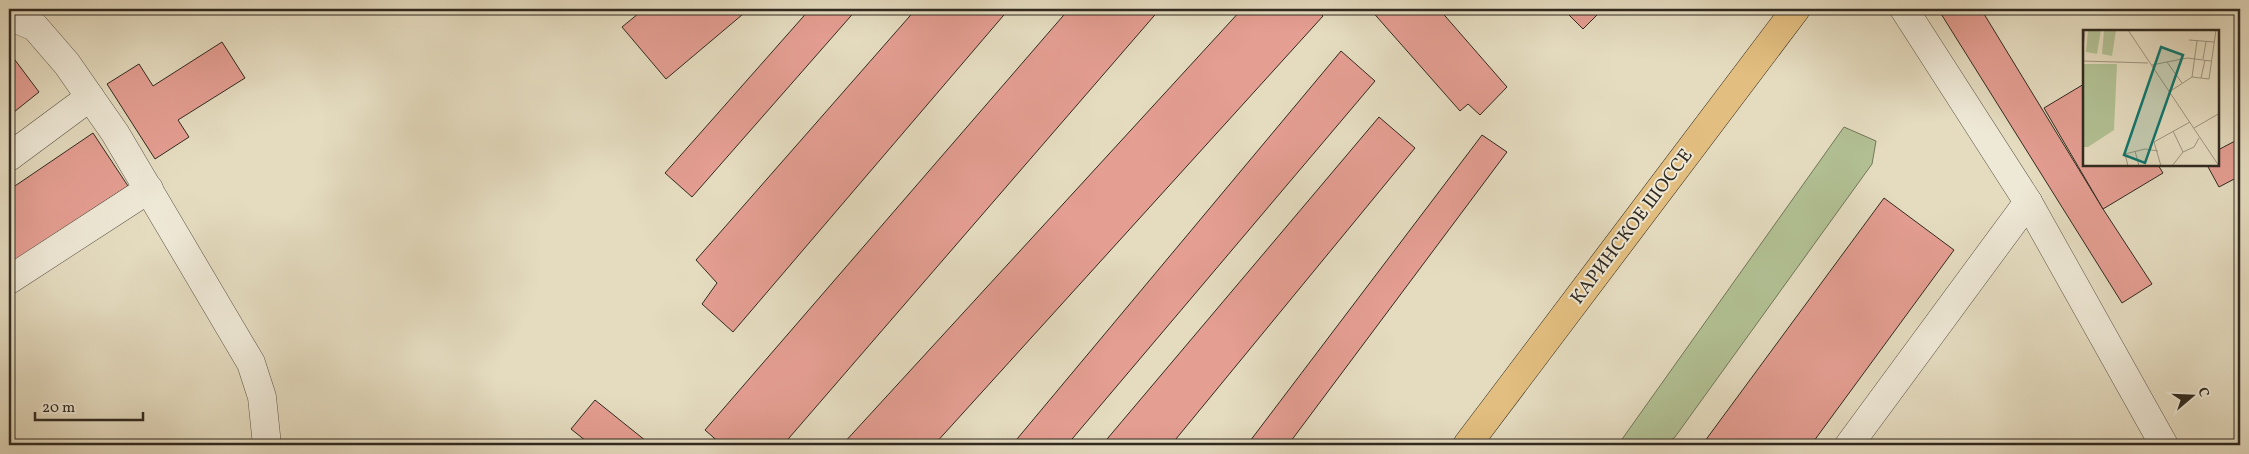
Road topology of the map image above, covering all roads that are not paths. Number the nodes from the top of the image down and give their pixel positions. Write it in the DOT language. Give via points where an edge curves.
graph roads {
  1 [pos="1796,9"];
  2 [pos="1904,9"];
  3 [pos="9,16"];
  4 [pos="90,97"];
  5 [pos="9,157"];
  6 [pos="149,189"];
  7 [pos="2028,202"];
  8 [pos="9,280"];
  9 [pos="266,445"];
  10 [pos="1467,445"];
  11 [pos="1849,445"];
  12 [pos="2164,445"];
  1 -- 10 [label="main road, КАРИНСКОЕ ШОССЕ"];
  2 -- 7 [label="lane"];
  3 -- 4 [label="lane" via="35,27"];
  4 -- 5 [label="lane"];
  4 -- 6 [label="lane"];
  6 -- 8 [label="lane"];
  6 -- 9 [label="lane" via="251,363 262,397"];
  7 -- 11 [label="lane"];
  7 -- 12 [label="lane"];
}
